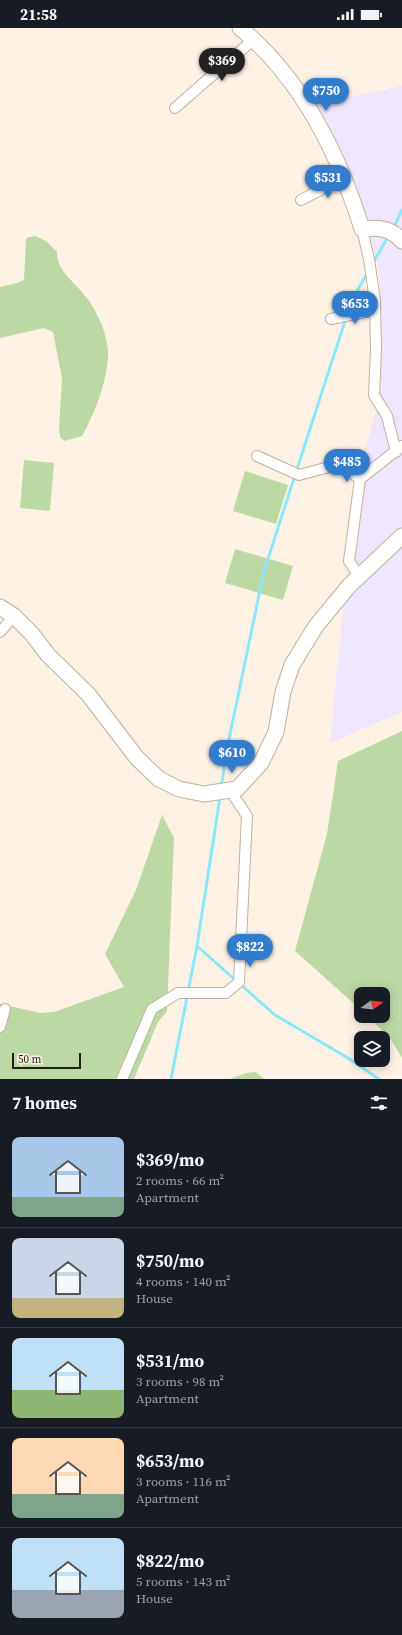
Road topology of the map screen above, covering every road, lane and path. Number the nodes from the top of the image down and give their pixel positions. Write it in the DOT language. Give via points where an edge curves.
graph roads {
  1 [pos="240,28"];
  2 [pos="254,39"];
  3 [pos="175,108"];
  4 [pos="344,178"];
  5 [pos="302,200"];
  6 [pos="362,229"];
  7 [pos="402,240"];
  8 [pos="375,310"];
  9 [pos="331,319"];
  10 [pos="399,449"];
  11 [pos="257,456"];
  12 [pos="360,479"];
  13 [pos="402,536"];
  14 [pos="358,576"];
  15 [pos="0,607"];
  16 [pos="14,616"];
  17 [pos="0,632"];
  18 [pos="230,790"];
  19 [pos="5,1009"];
  20 [pos="0,1027"];
  21 [pos="122,1079"];
  1 -- 2 [label="street"];
  2 -- 3 [label="street"];
  2 -- 4 [label="street" via="276,62 303,100 319,126"];
  4 -- 5 [label="street"];
  4 -- 6 [label="street"];
  6 -- 7 [label="street" via="381,228"];
  6 -- 8 [label="street" via="372,275"];
  8 -- 9 [label="street"];
  8 -- 10 [label="street" via="374,395 386,416"];
  10 -- 12 [label="street"];
  11 -- 12 [label="street" via="299,475 340,464"];
  12 -- 14 [label="street" via="350,561"];
  13 -- 14 [label="street"];
  14 -- 18 [label="street" via="316,626 292,665 283,692 276,732 261,763 237,789"];
  15 -- 16 [label="street"];
  16 -- 17 [label="street"];
  16 -- 18 [label="street" via="48,655 88,694 137,758 159,778 179,789 204,794"];
  18 -- 21 [label="street" via="247,816 239,982 226,993 178,993 152,1009"];
  19 -- 20 [label="street"];
}
